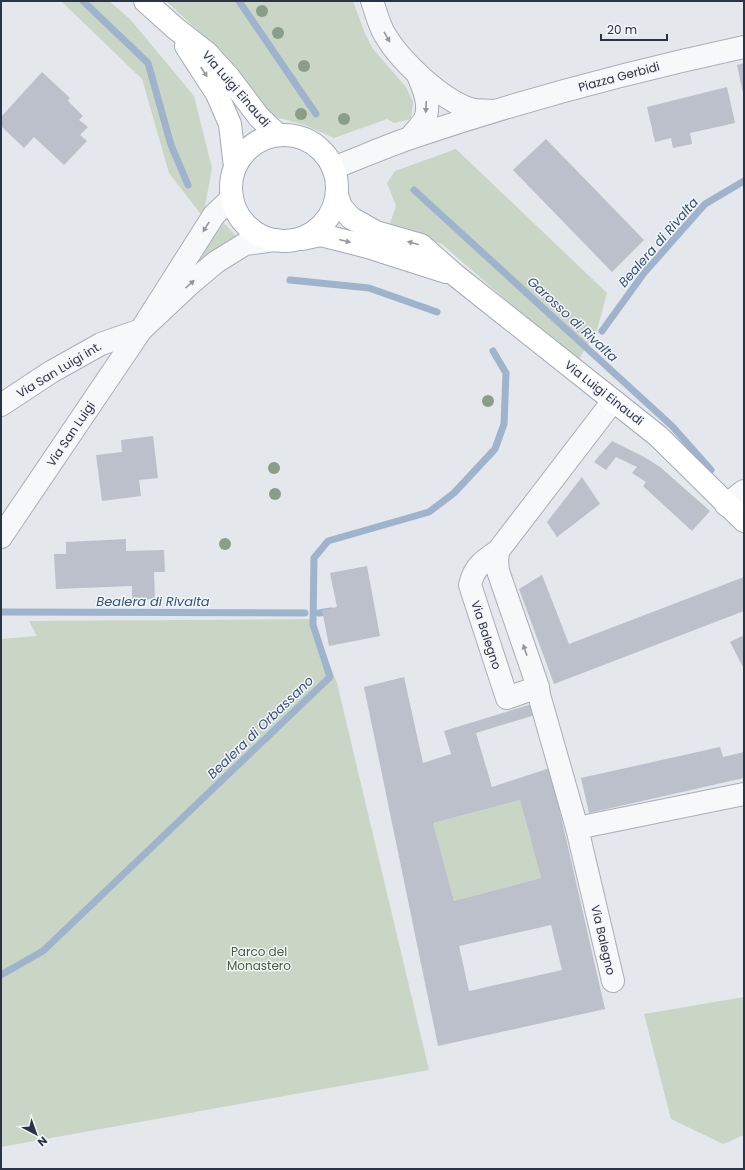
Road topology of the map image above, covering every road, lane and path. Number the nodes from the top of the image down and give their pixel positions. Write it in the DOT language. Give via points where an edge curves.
graph roads {
  1 [pos="145,1"];
  2 [pos="372,1"];
  3 [pos="175,28"];
  4 [pos="744,47"];
  5 [pos="418,75"];
  6 [pos="496,111"];
  7 [pos="278,135"];
  8 [pos="411,137"];
  9 [pos="235,167"];
  10 [pos="333,168"];
  11 [pos="337,194"];
  12 [pos="232,198"];
  13 [pos="284,240"];
  14 [pos="455,275"];
  15 [pos="141,330"];
  16 [pos="612,401"];
  17 [pos="1,405"];
  18 [pos="744,491"];
  19 [pos="726,505"];
  20 [pos="744,521"];
  21 [pos="1,537"];
  22 [pos="498,551"];
  23 [pos="538,687"];
  24 [pos="744,794"];
  25 [pos="577,828"];
  26 [pos="613,980"];
  1 -- 3 [label="main road, Via Luigi Einaudi"];
  2 -- 5 [label="street, Piazza Gerbidi, one-way" via="385,34 398,54"];
  3 -- 7 [label="main road, Via Luigi Einaudi" via="207,53 228,76 258,117"];
  3 -- 9 [label="main road, Via Luigi Einaudi, one-way" via="217,94 230,124"];
  4 -- 6 [label="street, Piazza Gerbidi" via="667,64"];
  5 -- 6 [label="street, Piazza Gerbidi" via="454,102 472,110"];
  5 -- 8 [label="street, one-way" via="426,95 427,108 424,119"];
  6 -- 8 [label="street, Piazza Gerbidi"];
  7 -- 9 [label="main road" via="260,141 245,152"];
  7 -- 10 [label="main road" via="295,136 311,142 324,153"];
  8 -- 10 [label="street, Piazza Gerbidi"];
  9 -- 12 [label="main road" via="231,182"];
  10 -- 11 [label="main road"];
  11 -- 13 [label="main road" via="332,211 322,225 309,235"];
  14 -- 11 [label="main road, Via Luigi Einaudi, one-way" via="421,245 376,232 351,218 341,207"];
  12 -- 13 [label="main road" via="237,213 246,226 259,235"];
  12 -- 15 [label="street, Via San Luigi, one-way" via="214,215"];
  13 -- 14 [label="main road, Via Luigi Einaudi, one-way" via="321,235"];
  15 -- 13 [label="street, Via San Luigi, one-way" via="219,260 245,244"];
  14 -- 16 [label="main road, Via Luigi Einaudi"];
  15 -- 17 [label="street, Via San Luigi int." via="101,344 51,372"];
  15 -- 21 [label="street, Via San Luigi"];
  16 -- 19 [label="main road, Via Luigi Einaudi" via="658,436"];
  16 -- 22 [label="street, Via Balegno"];
  18 -- 19 [label="street"];
  19 -- 20 [label="main road, Via Luigi Einaudi"];
  23 -- 22 [label="street, Via Balegno, one-way" via="498,571"];
  22 -- 23 [label="street, Via Balegno" via="482,561 470,585 507,698"];
  23 -- 25 [label="street, Via Balegno"];
  24 -- 25 [label="street"];
  25 -- 26 [label="street, Via Balegno"];
}
